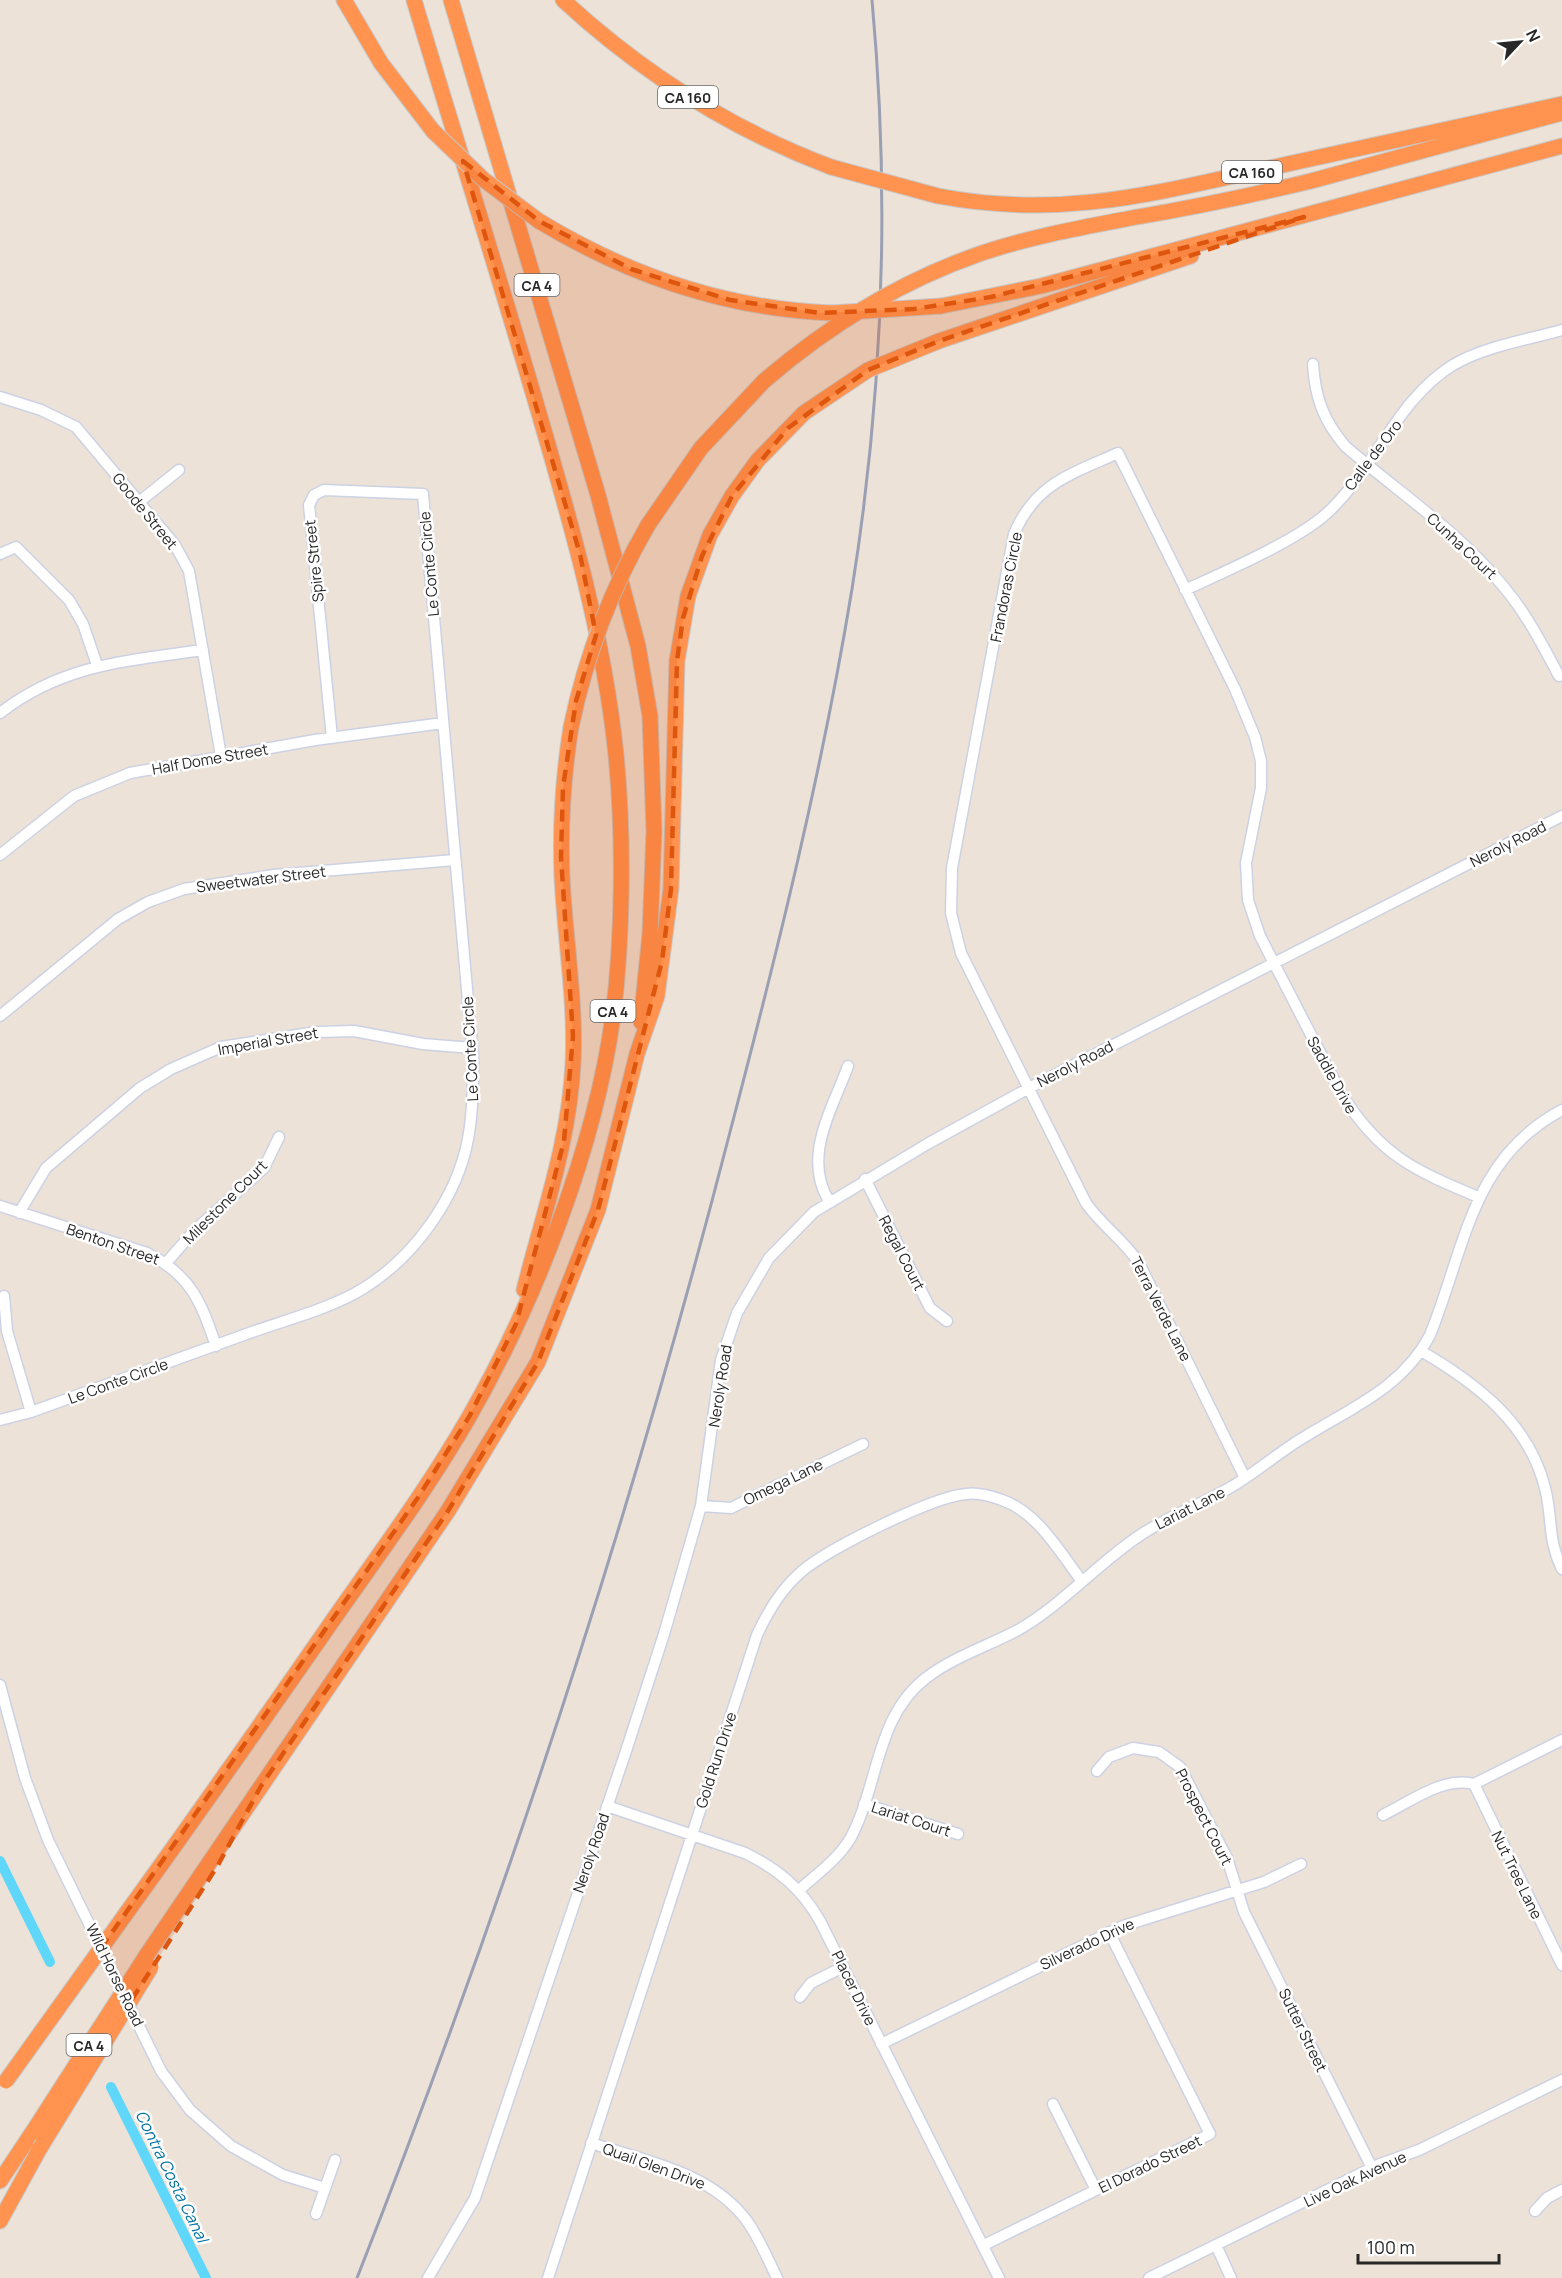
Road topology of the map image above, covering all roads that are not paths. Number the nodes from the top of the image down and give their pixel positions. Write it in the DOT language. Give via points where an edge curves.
graph roads {
  1 [pos="344,0"];
  2 [pos="414,0"];
  3 [pos="451,0"];
  4 [pos="563,0"];
  5 [pos="1562,104"];
  6 [pos="1562,113"];
  7 [pos="1562,146"];
  8 [pos="1305,217"];
  9 [pos="1562,330"];
  10 [pos="1313,364"];
  11 [pos="0,397"];
  12 [pos="1366,464"];
  13 [pos="179,470"];
  14 [pos="423,494"];
  15 [pos="139,502"];
  16 [pos="0,554"];
  17 [pos="1185,590"];
  18 [pos="203,650"];
  19 [pos="97,665"];
  20 [pos="1559,676"];
  21 [pos="0,713"];
  22 [pos="443,723"];
  23 [pos="332,738"];
  24 [pos="221,756"];
  25 [pos="1562,816"];
  26 [pos="0,855"];
  27 [pos="455,860"];
  28 [pos="1274,964"];
  29 [pos="0,1016"];
  30 [pos="472,1048"];
  31 [pos="637,1054"];
  32 [pos="848,1066"];
  33 [pos="1029,1088"];
  34 [pos="1562,1110"];
  35 [pos="279,1137"];
  36 [pos="865,1179"];
  37 [pos="1478,1197"];
  38 [pos="829,1201"];
  39 [pos="0,1206"];
  40 [pos="19,1213"];
  41 [pos="166,1263"];
  42 [pos="4,1296"];
  43 [pos="947,1321"];
  44 [pos="516,1324"];
  45 [pos="216,1346"];
  46 [pos="1421,1351"];
  47 [pos="31,1412"];
  48 [pos="0,1420"];
  49 [pos="863,1444"];
  50 [pos="1245,1478"];
  51 [pos="701,1506"];
  52 [pos="1562,1569"];
  53 [pos="1082,1580"];
  54 [pos="0,1685"];
  55 [pos="1562,1740"];
  56 [pos="1097,1771"];
  57 [pos="1474,1784"];
  58 [pos="864,1804"];
  59 [pos="607,1806"];
  60 [pos="1383,1815"];
  61 [pos="958,1834"];
  62 [pos="692,1836"];
  63 [pos="1300,1864"];
  64 [pos="800,1890"];
  65 [pos="1238,1890"];
  66 [pos="1109,1932"];
  67 [pos="148,1962"];
  68 [pos="1562,1965"];
  69 [pos="843,1967"];
  70 [pos="800,1997"];
  71 [pos="881,2044"];
  72 [pos="1562,2080"];
  73 [pos="2,2086"];
  74 [pos="1053,2104"];
  75 [pos="591,2144"];
  76 [pos="335,2160"];
  77 [pos="1372,2168"];
  78 [pos="0,2181"];
  79 [pos="325,2188"];
  80 [pos="1096,2190"];
  81 [pos="1562,2190"];
  82 [pos="1534,2211"];
  83 [pos="316,2214"];
  84 [pos="0,2221"];
  85 [pos="984,2245"];
  86 [pos="1216,2245"];
  87 [pos="428,2278"];
  88 [pos="548,2278"];
  89 [pos="777,2278"];
  90 [pos="999,2278"];
  91 [pos="1149,2278"];
  92 [pos="1231,2278"];
  1 -- 8 [label="highway, bridge" via="381,63 434,130 483,179 539,221 608,258 681,286 755,305 832,313 940,306 1015,292"];
  2 -- 44 [label="highway, CA 4" via="580,554 616,753 621,841 612,1016 595,1103 570,1190"];
  3 -- 31 [label="highway, CA 4" via="595,484 638,646 650,716 654,831 650,934"];
  4 -- 5 [label="highway, CA 160, bridge" via="634,60 688,98 754,134 831,167 938,196 990,204 1043,207 1121,200"];
  6 -- 44 [label="highway, bridge" via="1244,197 1065,231 983,253 930,273 855,313 808,345 764,381 700,448 648,525 622,573 583,674 571,727 561,834 573,1010 571,1089 559,1167"];
  7 -- 8 [label="highway"];
  8 -- 31 [label="highway, bridge" via="939,341 868,370 804,413 772,443 732,496 706,546 688,596 677,661 673,852 667,925 657,996"];
  9 -- 12 [label="street, Calle de Oro" via="1493,349 1454,365 1417,396"];
  10 -- 12 [label="street, Cunha Court" via="1314,385 1323,415 1345,446"];
  11 -- 15 [label="street, Goode Street" via="76,427"];
  12 -- 17 [label="street, Calle de Oro" via="1316,522"];
  12 -- 20 [label="street, Cunha Court" via="1484,564 1524,615"];
  13 -- 15 [label="street"];
  14 -- 22 [label="street, Le Conte Circle"];
  14 -- 23 [label="street, Spire Street" via="324,490 314,495 309,505"];
  15 -- 18 [label="street, Goode Street" via="175,545 189,571"];
  16 -- 19 [label="street" via="16,547 69,600 83,624"];
  17 -- 28 [label="street, Frandoras Circle" via="1255,737 1261,788 1246,880 1257,930"];
  17 -- 33 [label="street, Frandoras Circle" via="1118,453 1040,492 1014,534 950,891 961,953"];
  18 -- 19 [label="street"];
  18 -- 24 [label="street, Goode Street"];
  19 -- 21 [label="street" via="34,688"];
  22 -- 23 [label="street, Half Dome Street"];
  22 -- 27 [label="street, Le Conte Circle"];
  23 -- 24 [label="street, Half Dome Street"];
  24 -- 26 [label="street, Half Dome Street" via="130,773 99,784 65,802"];
  25 -- 28 [label="street, Neroly Road"];
  27 -- 29 [label="street, Sweetwater Street" via="274,875 184,889 148,902 118,919"];
  27 -- 30 [label="street, Le Conte Circle"];
  28 -- 33 [label="street, Neroly Road"];
  28 -- 37 [label="street, Saddle Drive" via="1358,1120 1407,1165"];
  30 -- 40 [label="street, Imperial Street" via="423,1044 354,1031 316,1032 221,1047 140,1088 46,1168"];
  30 -- 45 [label="street, Le Conte Circle" via="474,1101 468,1141 459,1171 425,1232 364,1288"];
  31 -- 67 [label="highway, CA 4" via="598,1210 538,1362 448,1511 261,1786"];
  32 -- 38 [label="street" via="816,1153 819,1180"];
  33 -- 36 [label="street, Neroly Road"];
  33 -- 50 [label="street, Terra Verde Lane" via="1086,1203 1139,1263"];
  34 -- 37 [label="street, Lariat Lane" via="1516,1143"];
  35 -- 41 [label="street, Milestone Court" via="264,1168 194,1231"];
  36 -- 38 [label="street, Neroly Road"];
  36 -- 43 [label="street, Regal Court" via="930,1308"];
  37 -- 46 [label="street, Lariat Lane" via="1444,1299"];
  38 -- 51 [label="street, Neroly Road" via="777,1247 737,1313 722,1360"];
  39 -- 40 [label="street, Benton Street"];
  40 -- 41 [label="street, Benton Street"];
  41 -- 45 [label="street, Benton Street" via="194,1290"];
  42 -- 47 [label="street" via="7,1331"];
  44 -- 73 [label="highway, CA 4, bridge" via="469,1417 417,1499"];
  45 -- 47 [label="street, Le Conte Circle"];
  46 -- 50 [label="street, Lariat Lane" via="1373,1398 1288,1446"];
  46 -- 52 [label="street" via="1482,1392 1525,1440 1545,1489 1550,1536"];
  47 -- 48 [label="street, Le Conte Circle"];
  49 -- 51 [label="street, Omega Lane" via="731,1508"];
  50 -- 53 [label="street, Lariat Lane" via="1142,1534"];
  51 -- 59 [label="street, Neroly Road"];
  53 -- 58 [label="street, Lariat Lane" via="1029,1623 936,1670 910,1692 889,1724"];
  53 -- 62 [label="street, Gold Run Drive" via="1021,1509 1004,1500 977,1494 937,1501 815,1560 789,1584 766,1615"];
  54 -- 79 [label="street, Wild Horse Road" via="25,1778 48,1840 161,2071 190,2110 231,2146 283,2175"];
  55 -- 57 [label="street"];
  56 -- 65 [label="street, Prospect Court" via="1109,1757 1133,1748 1170,1758 1187,1778 1227,1858"];
  57 -- 60 [label="street" via="1461,1780 1448,1783"];
  57 -- 68 [label="street, Nut Tree Lane"];
  58 -- 61 [label="street, Lariat Court"];
  58 -- 64 [label="street, Lariat Lane" via="854,1831 838,1855"];
  59 -- 62 [label="street, Placer Drive"];
  59 -- 87 [label="street, Neroly Road" via="475,2198"];
  62 -- 64 [label="street, Placer Drive" via="766,1863"];
  62 -- 75 [label="street, Gold Run Drive"];
  63 -- 65 [label="street, Silverado Drive"];
  64 -- 69 [label="street, Placer Drive"];
  65 -- 66 [label="street, Silverado Drive" via="1151,1915"];
  65 -- 77 [label="street, Sutter Street" via="1244,1912"];
  66 -- 71 [label="street, Silverado Drive"];
  66 -- 80 [label="street, El Dorado Street" via="1210,2134"];
  67 -- 78 [label="highway, CA 4, bridge"];
  67 -- 84 [label="highway, bridge"];
  69 -- 70 [label="street" via="811,1983"];
  69 -- 71 [label="street, Placer Drive"];
  71 -- 85 [label="street, Placer Drive"];
  72 -- 77 [label="street, Live Oak Avenue" via="1419,2150"];
  74 -- 80 [label="street"];
  75 -- 88 [label="street, Gold Run Drive"];
  75 -- 89 [label="street, Quail Glen Drive" via="681,2173 715,2189 746,2220"];
  76 -- 79 [label="street"];
  77 -- 86 [label="street, Live Oak Avenue"];
  79 -- 83 [label="street"];
  80 -- 85 [label="street, El Dorado Street"];
  81 -- 82 [label="street"];
  85 -- 90 [label="street, Placer Drive"];
  86 -- 91 [label="street, Live Oak Avenue"];
  86 -- 92 [label="street"];
}
